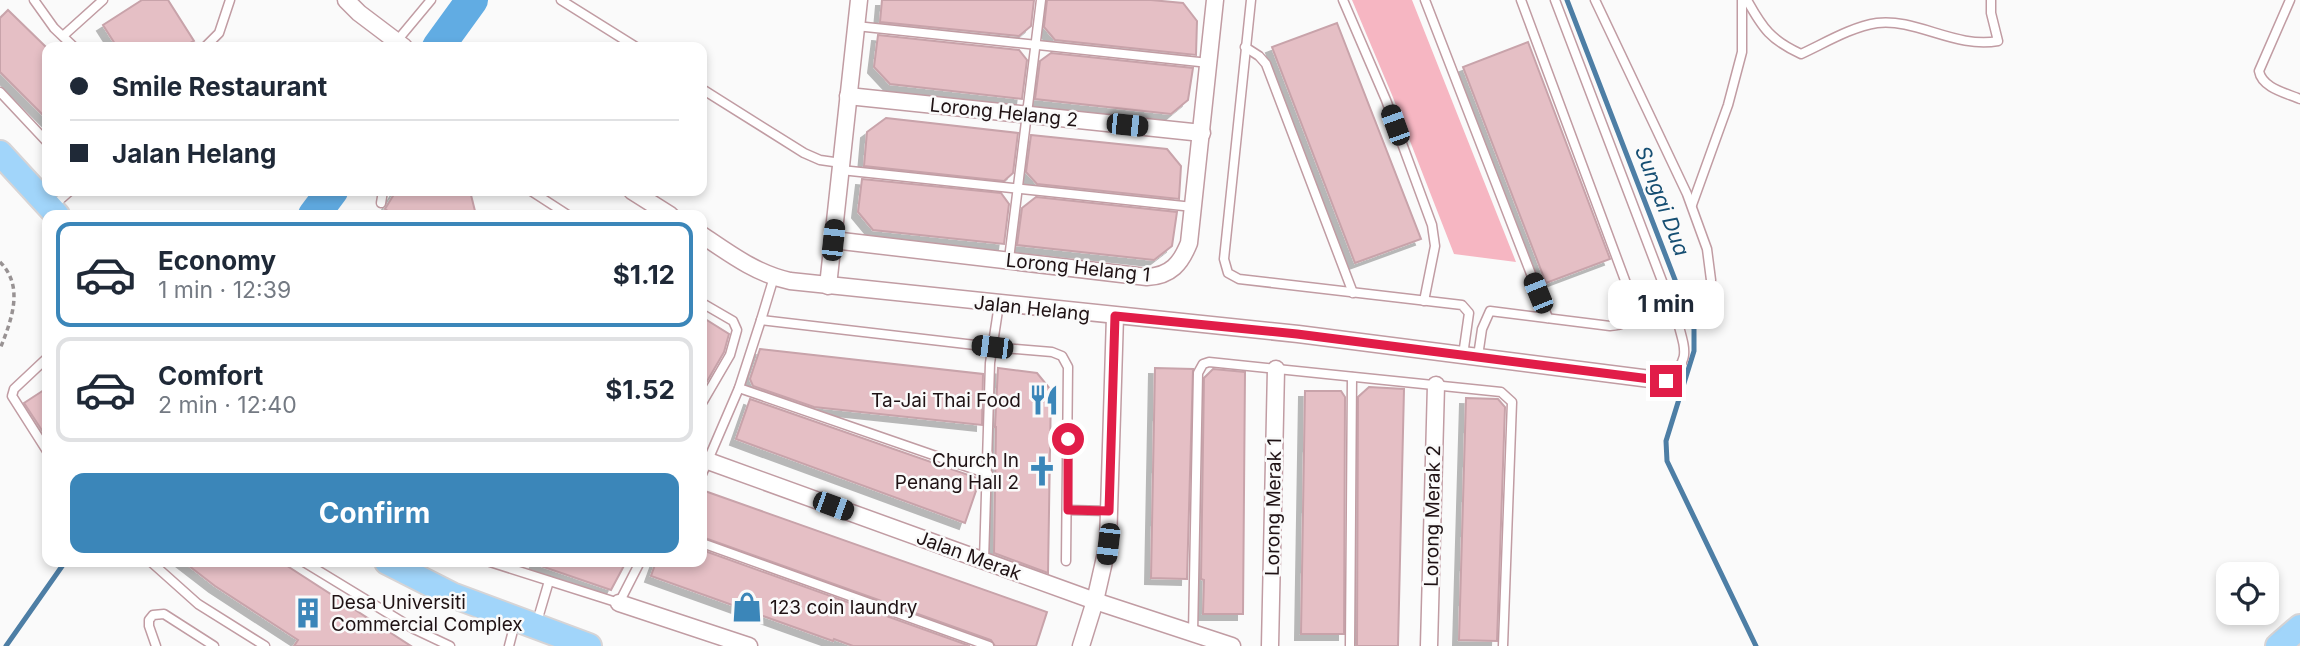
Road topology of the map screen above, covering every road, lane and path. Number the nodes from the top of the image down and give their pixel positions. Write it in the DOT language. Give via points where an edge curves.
graph roads {
  1 [pos="34,0"];
  2 [pos="88,0"];
  3 [pos="103,0"];
  4 [pos="230,0"];
  5 [pos="346,0"];
  6 [pos="431,0"];
  7 [pos="561,0"];
  8 [pos="859,0"];
  9 [pos="1041,0"];
  10 [pos="1215,0"];
  11 [pos="1251,0"];
  12 [pos="1343,0"];
  13 [pos="1424,0"];
  14 [pos="1521,0"];
  15 [pos="1555,0"];
  16 [pos="1595,0"];
  17 [pos="1745,0"];
  18 [pos="1991,0"];
  19 [pos="2290,0"];
  20 [pos="94,8"];
  21 [pos="856,26"];
  22 [pos="62,36"];
  23 [pos="69,42"];
  24 [pos="210,42"];
  25 [pos="396,42"];
  26 [pos="402,42"];
  27 [pos="628,42"];
  28 [pos="1035,45"];
  29 [pos="1245,47"];
  30 [pos="1209,63"];
  31 [pos="0,92"];
  32 [pos="707,92"];
  33 [pos="848,96"];
  34 [pos="2300,99"];
  35 [pos="1027,115"];
  36 [pos="1202,133"];
  37 [pos="42,137"];
  38 [pos="0,153"];
  39 [pos="841,166"];
  40 [pos="1018,188"];
  41 [pos="66,196"];
  42 [pos="382,196"];
  43 [pos="541,196"];
  44 [pos="640,196"];
  45 [pos="381,203"];
  46 [pos="1692,205"];
  47 [pos="1193,207"];
  48 [pos="52,210"];
  49 [pos="56,210"];
  50 [pos="561,210"];
  51 [pos="662,210"];
  52 [pos="833,240"];
  53 [pos="707,242"];
  54 [pos="1009,259"];
  55 [pos="0,262"];
  56 [pos="774,277"];
  57 [pos="1711,280"];
  58 [pos="828,286"];
  59 [pos="1353,293"];
  60 [pos="1424,301"];
  61 [pos="999,304"];
  62 [pos="707,306"];
  63 [pos="1115,316"];
  64 [pos="1548,318"];
  65 [pos="761,320"];
  66 [pos="992,347"];
  67 [pos="0,349"];
  68 [pos="1470,356"];
  69 [pos="42,363"];
  70 [pos="1276,369"];
  71 [pos="1352,377"];
  72 [pos="1666,381"];
  73 [pos="1436,385"];
  74 [pos="739,388"];
  75 [pos="707,394"];
  76 [pos="42,443"];
  77 [pos="707,462"];
  78 [pos="707,468"];
  79 [pos="988,474"];
  80 [pos="1068,510"];
  81 [pos="1109,511"];
  82 [pos="707,545"];
  83 [pos="984,560"];
  84 [pos="1066,561"];
  85 [pos="157,567"];
  86 [pos="312,567"];
  87 [pos="397,567"];
  88 [pos="504,567"];
  89 [pos="637,567"];
  90 [pos="549,582"];
  91 [pos="1095,601"];
  92 [pos="619,603"];
  93 [pos="525,624"];
  94 [pos="1193,634"];
  95 [pos="156,646"];
  96 [pos="214,646"];
  97 [pos="265,646"];
  98 [pos="450,646"];
  99 [pos="509,646"];
  100 [pos="589,646"];
  101 [pos="749,646"];
  102 [pos="989,646"];
  103 [pos="1081,646"];
  104 [pos="1232,646"];
  105 [pos="1270,646"];
  106 [pos="1350,646"];
  107 [pos="1429,646"];
  108 [pos="1503,646"];
  1 -- 22 [label="lane"];
  2 -- 20 [label="lane"];
  3 -- 20 [label="lane"];
  4 -- 24 [label="lane" via="219,33"];
  5 -- 25 [label="street"];
  6 -- 26 [label="lane"];
  7 -- 27 [label="lane"];
  8 -- 21 [label="street"];
  9 -- 28 [label="lane"];
  10 -- 30 [label="street, Lorong Helang 1"];
  11 -- 29 [label="lane"];
  12 -- 60 [label="lane" via="1432,225 1435,246"];
  13 -- 64 [label="lane"];
  14 -- 64 [label="lane" via="1636,310 1620,325 1610,326"];
  15 -- 72 [label="lane" via="1678,323 1685,356"];
  16 -- 46 [label="lane"];
  17 -- 18 [label="lane" via="1779,44 1801,54 1878,23 1983,44 1998,41"];
  17 -- 46 [label="lane" via="1742,52"];
  19 -- 34 [label="lane" via="2259,76 2267,85"];
  20 -- 22 [label="lane"];
  21 -- 28 [label="lane"];
  21 -- 33 [label="street"];
  22 -- 23 [label="lane"];
  28 -- 30 [label="lane"];
  28 -- 35 [label="lane"];
  29 -- 59 [label="lane" via="1266,64"];
  29 -- 59 [label="lane" via="1224,267 1239,279"];
  30 -- 36 [label="street, Lorong Helang 1"];
  31 -- 37 [label="lane"];
  32 -- 39 [label="lane" via="804,153"];
  33 -- 35 [label="street, Lorong Helang 2"];
  33 -- 39 [label="street"];
  35 -- 36 [label="street, Lorong Helang 2"];
  35 -- 40 [label="lane"];
  36 -- 47 [label="street, Lorong Helang 1"];
  38 -- 48 [label="main road"];
  39 -- 40 [label="lane"];
  39 -- 52 [label="street"];
  40 -- 47 [label="lane"];
  40 -- 54 [label="lane"];
  41 -- 49 [label="lane"];
  42 -- 45 [label="lane"];
  43 -- 50 [label="lane"];
  44 -- 51 [label="street"];
  46 -- 57 [label="lane" via="1707,249"];
  47 -- 54 [label="street, Lorong Helang 1" via="1184,256 1176,267 1157,276"];
  52 -- 54 [label="street, Lorong Helang 1"];
  52 -- 58 [label="street"];
  53 -- 56 [label="street, Jalan Helang"];
  55 -- 67 [label="path" via="14,285 12,319"];
  56 -- 58 [label="street, Jalan Helang"];
  56 -- 65 [label="lane"];
  58 -- 61 [label="street, Jalan Helang"];
  59 -- 60 [label="lane"];
  60 -- 68 [label="lane" via="1466,308"];
  61 -- 63 [label="street, Jalan Helang"];
  61 -- 66 [label="lane"];
  62 -- 75 [label="lane" via="733,321 737,330 730,355"];
  63 -- 68 [label="street, Jalan Helang"];
  63 -- 81 [label="street"];
  64 -- 68 [label="lane" via="1490,311"];
  65 -- 66 [label="lane"];
  65 -- 74 [label="lane"];
  66 -- 79 [label="lane"];
  66 -- 80 [label="lane" via="1052,352 1066,362"];
  68 -- 72 [label="street, Jalan Helang"];
  69 -- 76 [label="lane" via="12,396"];
  70 -- 71 [label="lane"];
  70 -- 94 [label="lane" via="1209,362 1199,373"];
  70 -- 105 [label="street, Lorong Merak 1"];
  71 -- 73 [label="lane"];
  71 -- 106 [label="lane"];
  73 -- 107 [label="street, Lorong Merak 2"];
  73 -- 108 [label="lane" via="1502,392 1512,402"];
  74 -- 77 [label="lane"];
  74 -- 79 [label="lane"];
  78 -- 83 [label="street, Jalan Merak"];
  79 -- 83 [label="lane"];
  80 -- 81 [label="lane"];
  80 -- 84 [label="lane"];
  81 -- 91 [label="street" via="1106,560"];
  82 -- 102 [label="lane"];
  83 -- 91 [label="street, Jalan Merak"];
  85 -- 97 [label="lane" via="198,604"];
  86 -- 98 [label="lane"];
  87 -- 93 [label="main road"];
  88 -- 90 [label="lane"];
  89 -- 92 [label="lane"];
  90 -- 92 [label="lane"];
  90 -- 93 [label="lane"];
  91 -- 94 [label="street, Jalan Merak"];
  91 -- 103 [label="street"];
  92 -- 101 [label="street"];
  93 -- 99 [label="lane"];
  93 -- 100 [label="main road"];
  94 -- 104 [label="street, Jalan Merak"];
  95 -- 96 [label="lane" via="149,620 158,614"];
}
